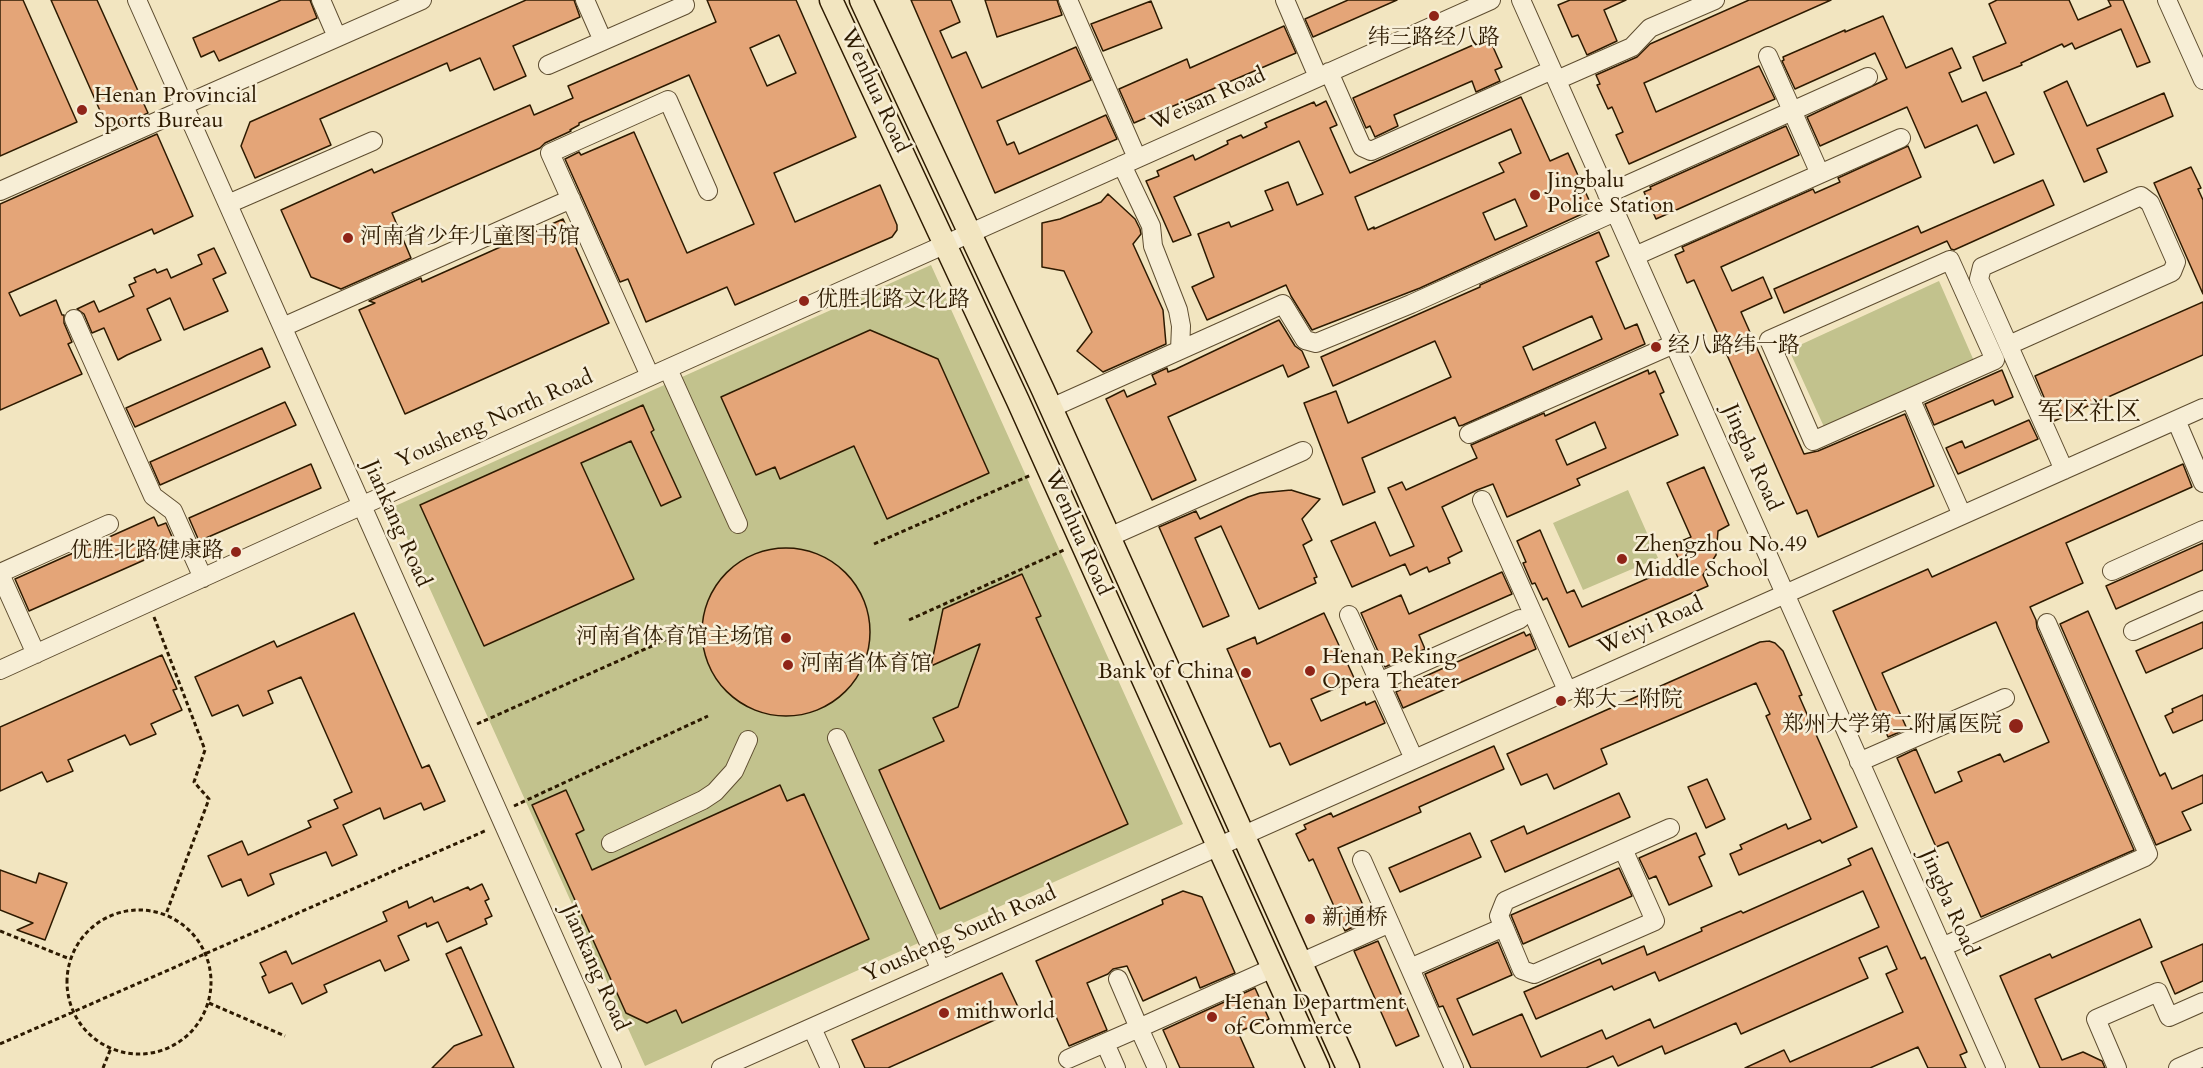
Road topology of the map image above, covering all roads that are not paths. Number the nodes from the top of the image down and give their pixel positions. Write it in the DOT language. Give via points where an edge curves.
graph roads {
  1 [pos="137,0"];
  2 [pos="321,0"];
  3 [pos="422,0"];
  4 [pos="585,0"];
  5 [pos="831,0"];
  6 [pos="861,0"];
  7 [pos="1068,0"];
  8 [pos="1285,0"];
  9 [pos="1491,0"];
  10 [pos="1521,0"];
  11 [pos="1715,0"];
  12 [pos="2167,0"];
  13 [pos="685,5"];
  14 [pos="337,37"];
  15 [pos="603,41"];
  16 [pos="1768,56"];
  17 [pos="548,65"];
  18 [pos="1324,75"];
  19 [pos="1554,75"];
  20 [pos="1869,77"];
  21 [pos="2203,80"];
  22 [pos="185,107"];
  23 [pos="1793,111"];
  24 [pos="1901,138"];
  25 [pos="373,141"];
  26 [pos="1130,162"];
  27 [pos="1820,174"];
  28 [pos="0,191"];
  29 [pos="708,191"];
  30 [pos="1607,194"];
  31 [pos="571,199"];
  32 [pos="228,204"];
  33 [pos="1615,212"];
  34 [pos="970,234"];
  35 [pos="945,244"];
  36 [pos="1635,256"];
  37 [pos="74,319"];
  38 [pos="283,327"];
  39 [pos="1674,344"];
  40 [pos="2008,345"];
  41 [pos="1180,351"];
  42 [pos="668,369"];
  43 [pos="650,376"];
  44 [pos="1910,398"];
  45 [pos="1051,408"];
  46 [pos="2203,408"];
  47 [pos="2175,420"];
  48 [pos="1469,434"];
  49 [pos="1303,451"];
  50 [pos="2064,470"];
  51 [pos="2203,483"];
  52 [pos="1482,500"];
  53 [pos="362,506"];
  54 [pos="1962,515"];
  55 [pos="110,524"];
  56 [pos="738,524"];
  57 [pos="2203,530"];
  58 [pos="1109,537"];
  59 [pos="2112,571"];
  60 [pos="0,573"];
  61 [pos="203,578"];
  62 [pos="1785,594"];
  63 [pos="2203,600"];
  64 [pos="1348,615"];
  65 [pos="1520,619"];
  66 [pos="2047,623"];
  67 [pos="2133,631"];
  68 [pos="36,654"];
  69 [pos="0,670"];
  70 [pos="1379,682"];
  71 [pos="1567,690"];
  72 [pos="2005,698"];
  73 [pos="837,738"];
  74 [pos="748,740"];
  75 [pos="1414,759"];
  76 [pos="1859,762"];
  77 [pos="1670,828"];
  78 [pos="1243,835"];
  79 [pos="611,843"];
  80 [pos="1218,846"];
  81 [pos="1623,849"];
  82 [pos="1362,860"];
  83 [pos="1390,923"];
  84 [pos="1504,927"];
  85 [pos="1942,947"];
  86 [pos="1300,963"];
  87 [pos="1273,968"];
  88 [pos="1410,968"];
  89 [pos="941,970"];
  90 [pos="1118,979"];
  91 [pos="2203,1002"];
  92 [pos="812,1028"];
  93 [pos="1139,1028"];
  94 [pos="1105,1043"];
  95 [pos="2203,1057"];
  96 [pos="1068,1059"];
  97 [pos="612,1068"];
  98 [pos="722,1068"];
  99 [pos="830,1068"];
  100 [pos="1116,1068"];
  101 [pos="1157,1068"];
  102 [pos="1318,1068"];
  103 [pos="1348,1068"];
  104 [pos="1454,1068"];
  105 [pos="1996,1068"];
  106 [pos="2118,1068"];
  107 [pos="2178,1068"];
  1 -- 22 [label="street, Jiankang Road"];
  2 -- 14 [label="street"];
  3 -- 14 [label="street"];
  4 -- 15 [label="street"];
  5 -- 35 [label="main road, Wenhua Road"];
  6 -- 34 [label="main road, Wenhua Road"];
  7 -- 26 [label="street"];
  8 -- 18 [label="street"];
  9 -- 18 [label="street, Weisan Road"];
  10 -- 19 [label="street, Jingba Road"];
  11 -- 19 [label="street" via="1650,28 1632,47"];
  12 -- 21 [label="street"];
  13 -- 15 [label="street"];
  14 -- 22 [label="street"];
  15 -- 17 [label="street"];
  16 -- 23 [label="street"];
  18 -- 19 [label="street" via="1362,147 1371,151"];
  18 -- 26 [label="street, Weisan Road"];
  19 -- 30 [label="street, Jingba Road"];
  20 -- 23 [label="street"];
  22 -- 28 [label="street"];
  22 -- 32 [label="street, Jiankang Road"];
  23 -- 27 [label="street"];
  23 -- 30 [label="street"];
  24 -- 27 [label="street"];
  25 -- 32 [label="street"];
  26 -- 34 [label="street, Weisan Road"];
  26 -- 41 [label="street" via="1151,226 1153,246 1178,310"];
  27 -- 36 [label="street"];
  29 -- 31 [label="street" via="668,100 550,153"];
  30 -- 33 [label="street, Jingba Road"];
  31 -- 38 [label="street"];
  31 -- 43 [label="street"];
  32 -- 38 [label="street, Jiankang Road"];
  33 -- 36 [label="street, Jingba Road"];
  33 -- 41 [label="street" via="1316,343 1305,340 1283,304"];
  34 -- 35 [label="street, Weisan Road"];
  34 -- 45 [label="main road, Wenhua Road"];
  35 -- 42 [label="street, Yousheng North Road"];
  35 -- 80 [label="main road, Wenhua Road"];
  36 -- 39 [label="street, Jingba Road"];
  37 -- 61 [label="street" via="153,496 173,511"];
  38 -- 53 [label="street, Jiankang Road"];
  39 -- 48 [label="street"];
  39 -- 62 [label="street, Jingba Road"];
  40 -- 40 [label="street" via="1979,279 1982,267 2141,196 2150,203 2176,262 2172,272"];
  40 -- 50 [label="street"];
  41 -- 45 [label="street"];
  42 -- 43 [label="street, Yousheng North Road"];
  42 -- 56 [label="street"];
  43 -- 53 [label="street, Yousheng North Road"];
  44 -- 44 [label="street" via="1813,441 1769,340 1950,260 1995,360"];
  44 -- 54 [label="street"];
  45 -- 58 [label="main road, Wenhua Road"];
  46 -- 47 [label="street, Weiyi Road"];
  47 -- 50 [label="street, Weiyi Road"];
  47 -- 51 [label="street"];
  49 -- 58 [label="street"];
  50 -- 54 [label="street, Weiyi Road"];
  52 -- 71 [label="street"];
  53 -- 61 [label="street, Yousheng North Road"];
  53 -- 97 [label="street, Jiankang Road"];
  54 -- 62 [label="street, Weiyi Road"];
  55 -- 60 [label="street"];
  57 -- 59 [label="street"];
  58 -- 78 [label="main road, Wenhua Road"];
  60 -- 68 [label="street"];
  61 -- 68 [label="street, Yousheng North Road"];
  62 -- 71 [label="street, Weiyi Road"];
  62 -- 76 [label="street, Jingba Road"];
  63 -- 67 [label="street"];
  64 -- 70 [label="street"];
  65 -- 70 [label="street"];
  66 -- 85 [label="street" via="2148,854"];
  68 -- 69 [label="street, Yousheng North Road"];
  70 -- 75 [label="street"];
  71 -- 75 [label="street, Weiyi Road"];
  72 -- 76 [label="street"];
  73 -- 89 [label="street"];
  74 -- 79 [label="street" via="734,771 715,792"];
  75 -- 78 [label="street, Weiyi Road"];
  76 -- 85 [label="street, Jingba Road"];
  77 -- 81 [label="street"];
  78 -- 80 [label="street, Weiyi Road"];
  78 -- 86 [label="main road, Wenhua Road"];
  80 -- 87 [label="main road, Wenhua Road"];
  80 -- 89 [label="street, Yousheng South Road"];
  81 -- 84 [label="street" via="1505,901 1499,916"];
  81 -- 84 [label="street" via="1655,921 1534,974 1522,970"];
  82 -- 83 [label="street"];
  83 -- 86 [label="street"];
  83 -- 88 [label="street"];
  84 -- 88 [label="street"];
  85 -- 105 [label="street, Jingba Road"];
  86 -- 103 [label="main road, Wenhua Road"];
  87 -- 93 [label="street"];
  87 -- 102 [label="main road, Wenhua Road"];
  88 -- 104 [label="street"];
  89 -- 92 [label="street, Yousheng South Road"];
  90 -- 93 [label="street"];
  91 -- 106 [label="street" via="2169,1017 2158,992 2096,1019"];
  92 -- 98 [label="street, Yousheng South Road"];
  92 -- 99 [label="street"];
  93 -- 94 [label="street"];
  93 -- 101 [label="street"];
  94 -- 96 [label="street"];
  94 -- 100 [label="street"];
  95 -- 107 [label="street"];
}
